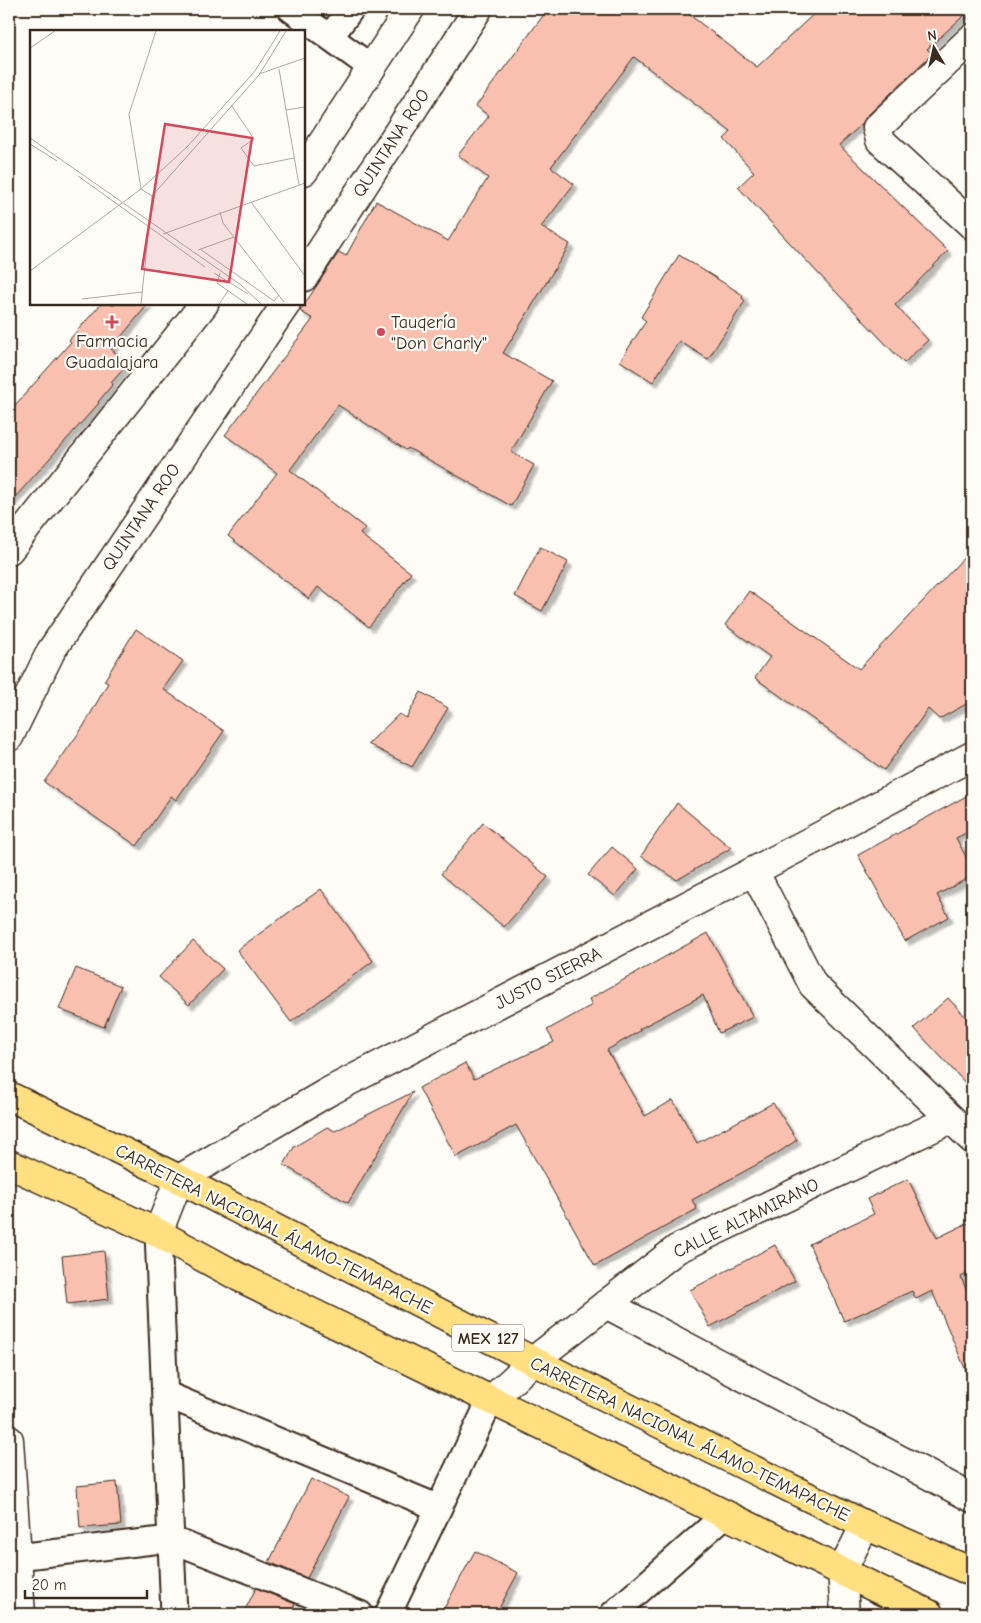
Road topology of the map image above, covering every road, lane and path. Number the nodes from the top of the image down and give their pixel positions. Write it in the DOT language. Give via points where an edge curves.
graph roads {
  1 [pos="291,9"];
  2 [pos="351,9"];
  3 [pos="410,9"];
  4 [pos="478,9"];
  5 [pos="330,37"];
  6 [pos="972,38"];
  7 [pos="372,68"];
  8 [pos="305,169"];
  9 [pos="972,225"];
  10 [pos="305,275"];
  11 [pos="203,305"];
  12 [pos="285,305"];
  13 [pos="9,550"];
  14 [pos="9,737"];
  15 [pos="972,756"];
  16 [pos="754,871"];
  17 [pos="9,1096"];
  18 [pos="950,1119"];
  19 [pos="972,1139"];
  20 [pos="9,1164"];
  21 [pos="179,1179"];
  22 [pos="158,1233"];
  23 [pos="606,1304"];
  24 [pos="533,1361"];
  25 [pos="165,1394"];
  26 [pos="490,1401"];
  27 [pos="9,1440"];
  28 [pos="972,1498"];
  29 [pos="438,1508"];
  30 [pos="725,1515"];
  31 [pos="865,1525"];
  32 [pos="170,1539"];
  33 [pos="17,1557"];
  34 [pos="842,1571"];
  35 [pos="972,1572"];
  36 [pos="21,1614"];
  37 [pos="174,1614"];
  38 [pos="360,1614"];
  39 [pos="388,1614"];
  40 [pos="613,1614"];
  41 [pos="845,1614"];
  42 [pos="929,1614"];
  1 -- 5 [label="lane"];
  2 -- 5 [label="lane"];
  3 -- 7 [label="street"];
  4 -- 10 [label="street, QUINTANA ROO"];
  5 -- 7 [label="lane"];
  6 -- 9 [label="street" via="878,128 880,140"];
  7 -- 8 [label="street"];
  11 -- 13 [label="street"];
  12 -- 14 [label="street, QUINTANA ROO" via="51,651"];
  15 -- 16 [label="street, JUSTO SIERRA"];
  16 -- 18 [label="street" via="813,985"];
  16 -- 21 [label="street, JUSTO SIERRA" via="328,1092"];
  17 -- 21 [label="main road, CARRETERA NACIONAL ÁLAMO-TEMAPACHE / MEX 127"];
  18 -- 19 [label="street"];
  18 -- 23 [label="street, CALLE ALTAMIRANO" via="677,1249"];
  20 -- 22 [label="main road"];
  21 -- 22 [label="street"];
  21 -- 24 [label="main road, CARRETERA NACIONAL ÁLAMO-TEMAPACHE / MEX 127"];
  22 -- 25 [label="lane"];
  22 -- 26 [label="main road" via="239,1277"];
  23 -- 24 [label="street, CALLE ALTAMIRANO"];
  23 -- 28 [label="street"];
  24 -- 26 [label="street, CALLE ALTAMIRANO"];
  24 -- 31 [label="main road, CARRETERA NACIONAL ÁLAMO-TEMAPACHE / MEX 127"];
  25 -- 29 [label="lane"];
  25 -- 32 [label="lane"];
  26 -- 29 [label="lane"];
  26 -- 30 [label="main road"];
  27 -- 33 [label="street"];
  29 -- 39 [label="lane"];
  30 -- 34 [label="main road"];
  30 -- 40 [label="lane"];
  31 -- 34 [label="street"];
  31 -- 35 [label="main road, CARRETERA NACIONAL ÁLAMO-TEMAPACHE / MEX 127"];
  32 -- 33 [label="lane"];
  32 -- 37 [label="lane"];
  32 -- 38 [label="lane"];
  33 -- 36 [label="street"];
  34 -- 41 [label="street"];
  34 -- 42 [label="main road"];
}
